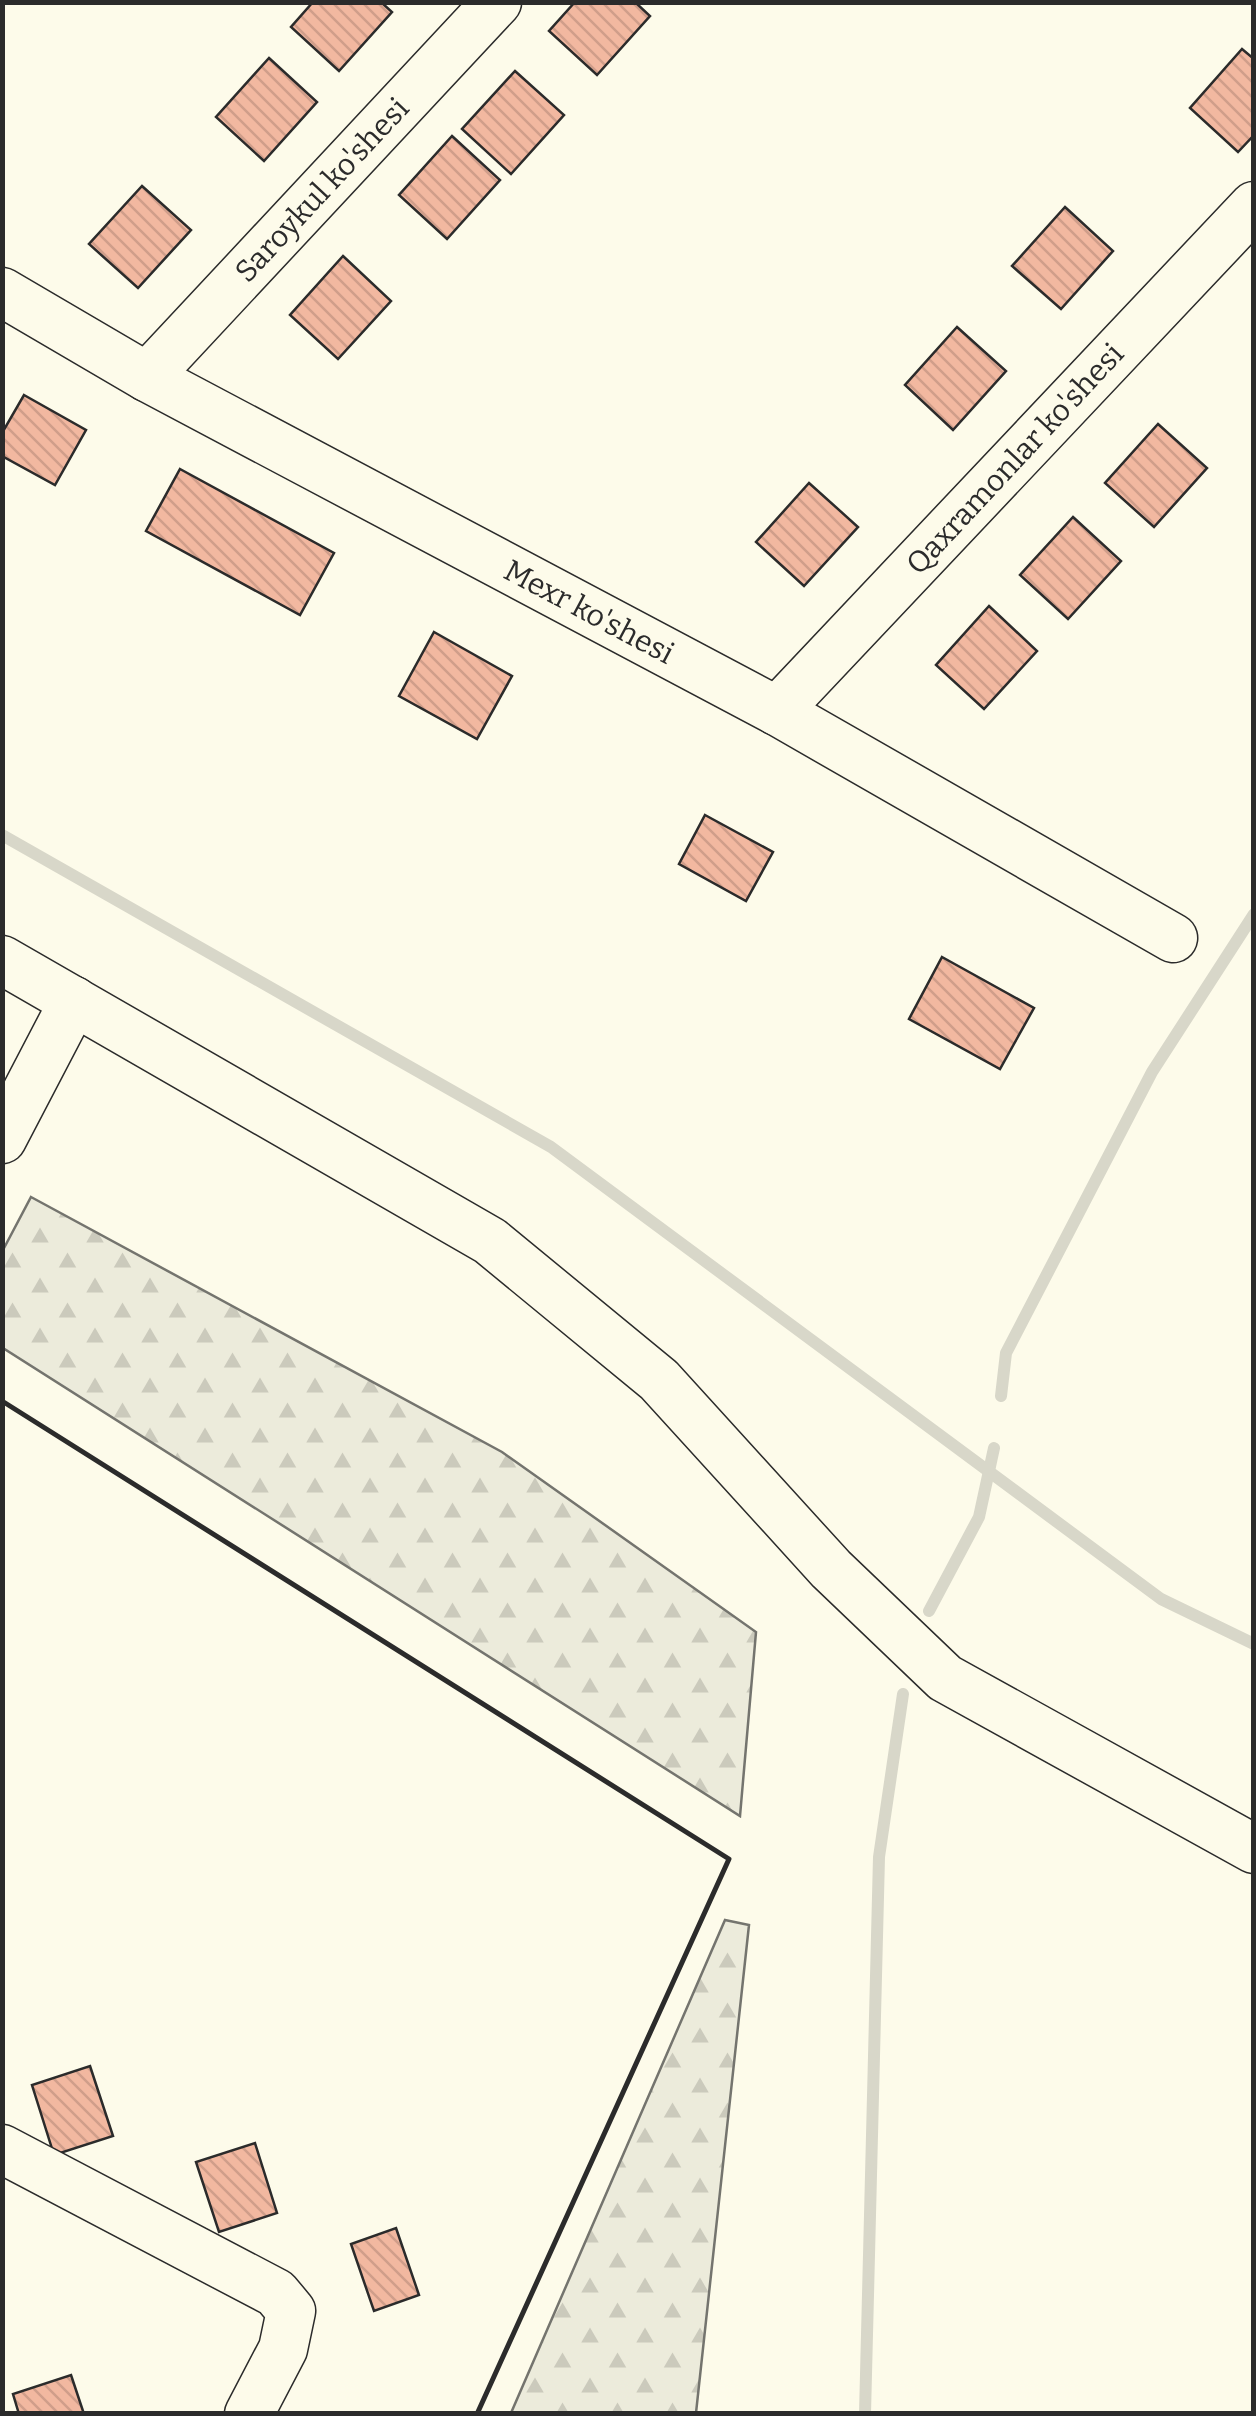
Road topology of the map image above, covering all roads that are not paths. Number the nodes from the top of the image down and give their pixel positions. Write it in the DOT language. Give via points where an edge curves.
graph roads {
  1 [pos="497,2"];
  2 [pos="1254,206"];
  3 [pos="2,292"];
  4 [pos="147,377"];
  5 [pos="776,711"];
  6 [pos="1173,938"];
  7 [pos="2,960"];
  8 [pos="74,1001"];
  9 [pos="2,1139"];
  10 [pos="1254,1849"];
  11 [pos="2,2149"];
  12 [pos="249,2414"];
  1 -- 4 [label="street, Saroykul ko'shesi"];
  2 -- 5 [label="street, Qaxramonlar ko'shesi"];
  3 -- 4 [label="street, Mexr ko'shesi"];
  4 -- 5 [label="street, Mexr ko'shesi"];
  5 -- 6 [label="street, Mexr ko'shesi"];
  7 -- 8 [label="street"];
  8 -- 9 [label="street"];
  8 -- 10 [label="street" via="490,1241 659,1380 831,1569 944,1678"];
  11 -- 12 [label="street" via="276,2292 292,2311 284,2349"];
}
